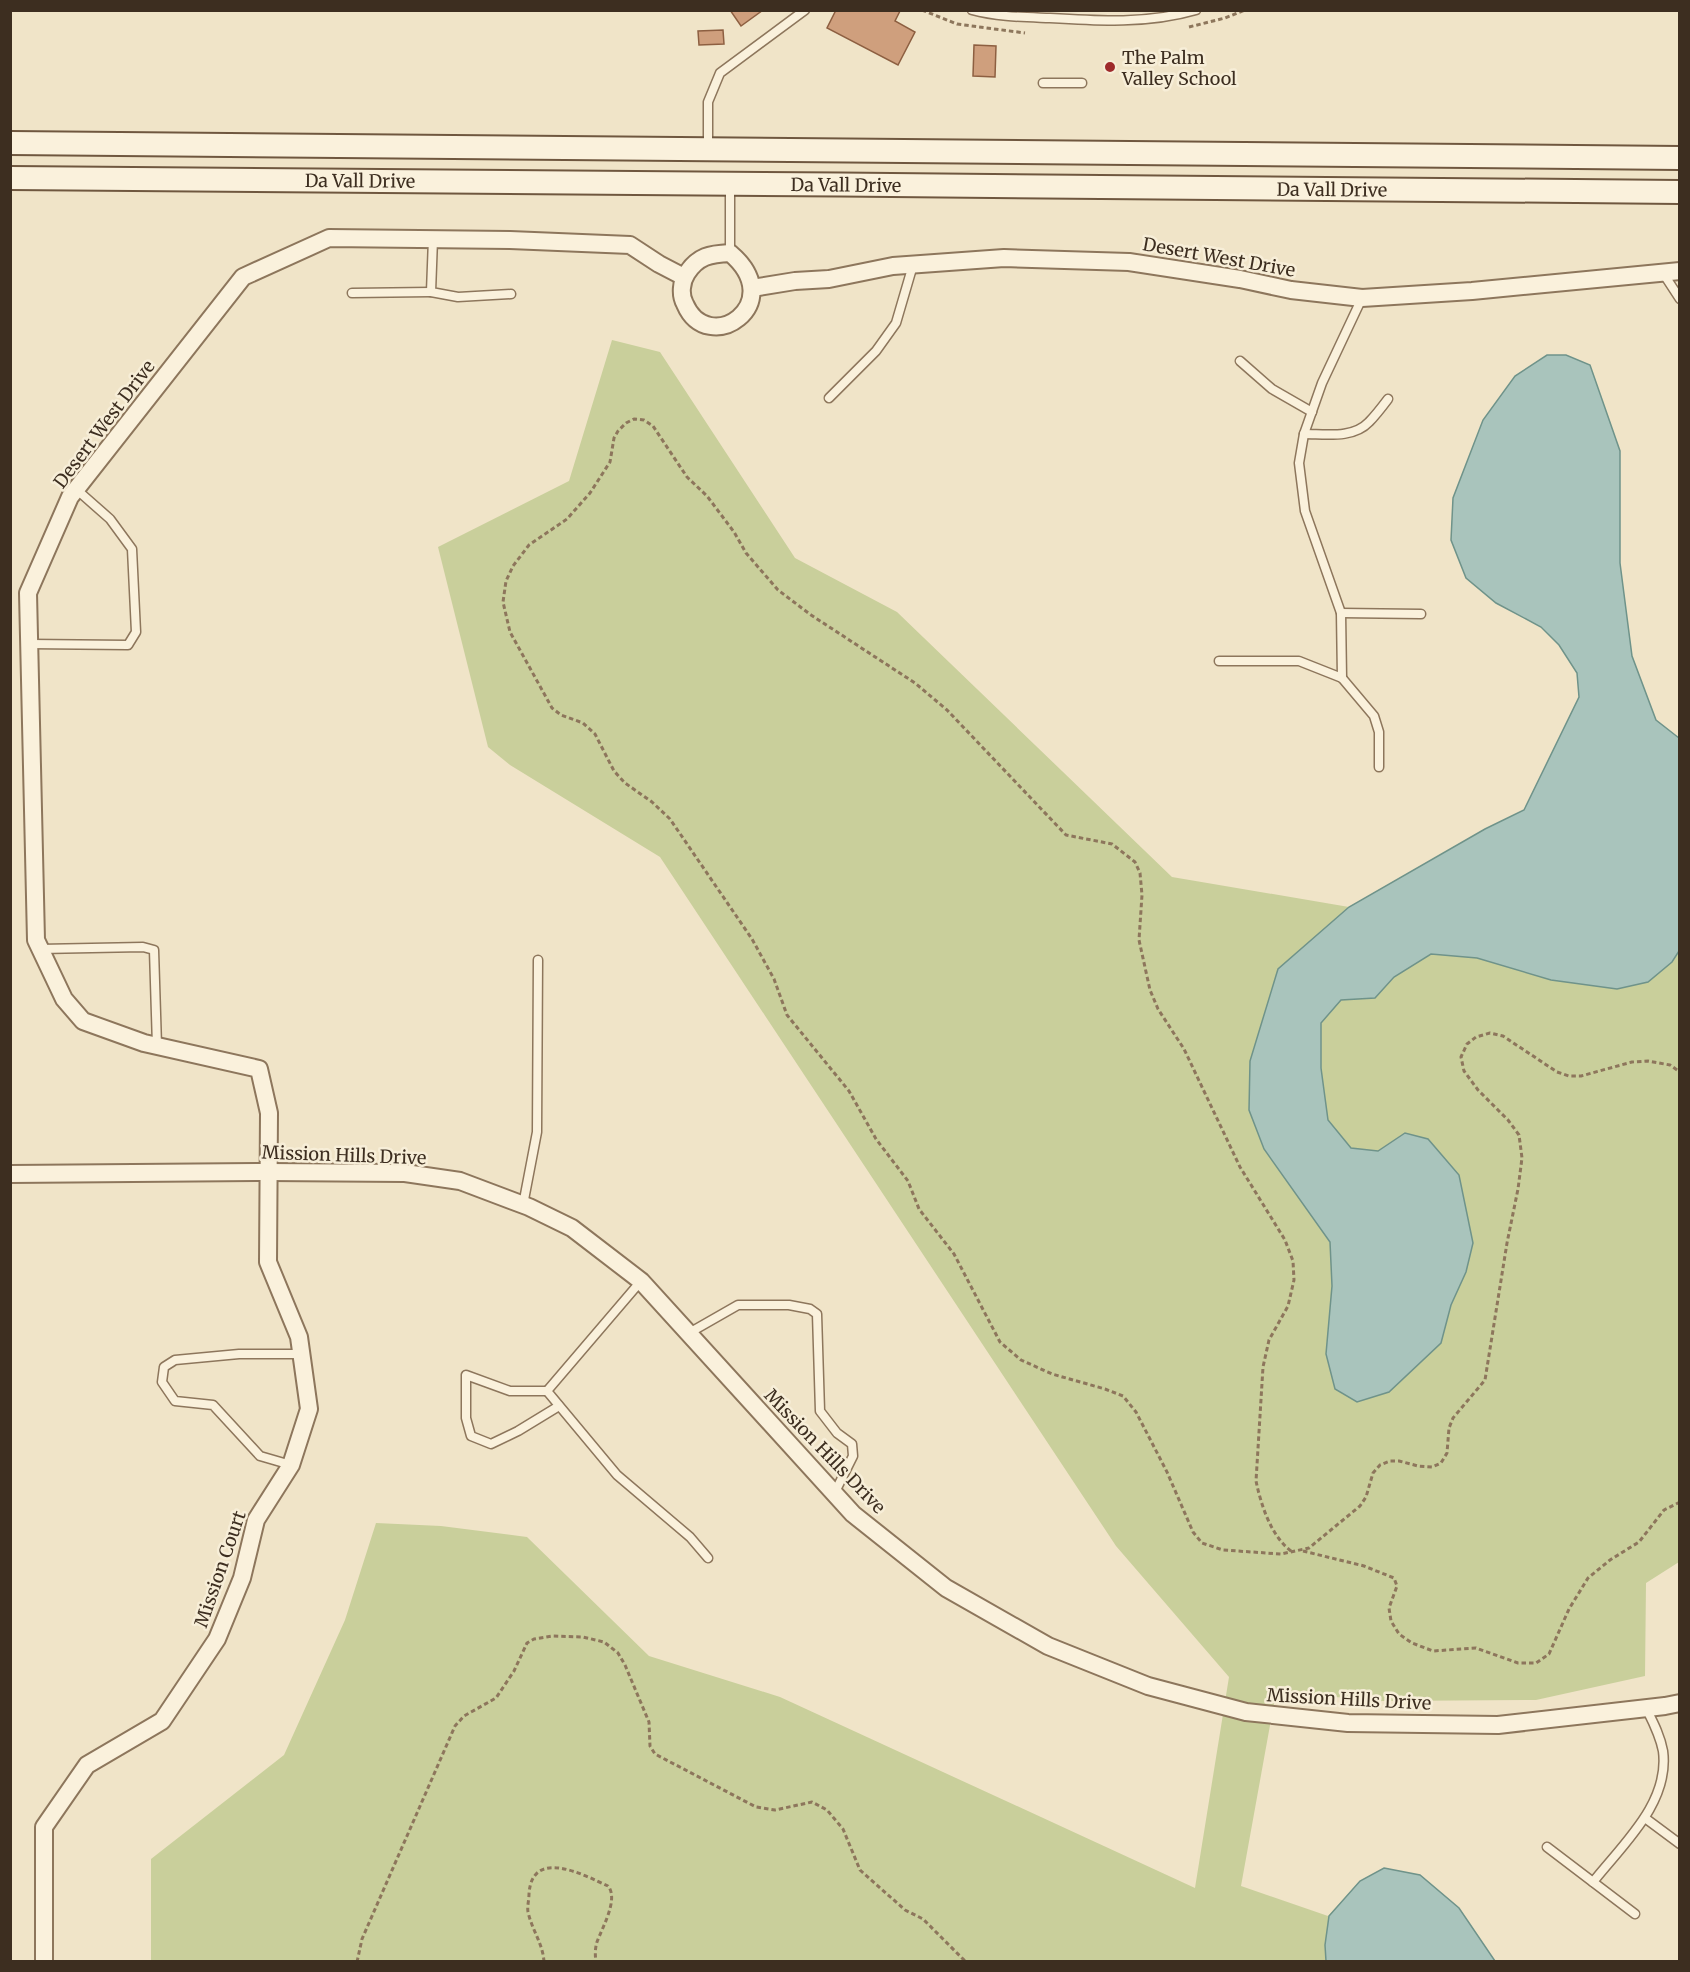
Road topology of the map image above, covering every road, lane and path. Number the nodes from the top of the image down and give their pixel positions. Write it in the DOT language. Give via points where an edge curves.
graph roads {
  1 [pos="805,10"];
  2 [pos="972,10"];
  3 [pos="1196,10"];
  4 [pos="1245,10"];
  5 [pos="1185,27"];
  6 [pos="1043,83"];
  7 [pos="1082,83"];
  8 [pos="10,143"];
  9 [pos="708,150"];
  10 [pos="1680,158"];
  11 [pos="10,178"];
  12 [pos="730,183"];
  13 [pos="1680,192"];
  14 [pos="433,239"];
  15 [pos="729,253"];
  16 [pos="914,264"];
  17 [pos="1680,271"];
  18 [pos="1662,273"];
  19 [pos="684,277"];
  20 [pos="752,288"];
  21 [pos="431,292"];
  22 [pos="352,293"];
  23 [pos="511,294"];
  24 [pos="1362,298"];
  25 [pos="1680,299"];
  26 [pos="1240,361"];
  27 [pos="829,398"];
  28 [pos="1388,399"];
  29 [pos="1312,412"];
  30 [pos="1304,434"];
  31 [pos="76,489"];
  32 [pos="1341,614"];
  33 [pos="1421,614"];
  34 [pos="29,644"];
  35 [pos="1219,661"];
  36 [pos="1342,678"];
  37 [pos="1379,767"];
  38 [pos="40,950"];
  39 [pos="538,960"];
  40 [pos="157,1046"];
  41 [pos="1680,1072"];
  42 [pos="268,1172"];
  43 [pos="10,1174"];
  44 [pos="523,1205"];
  45 [pos="641,1281"];
  46 [pos="689,1333"];
  47 [pos="301,1354"];
  48 [pos="547,1392"];
  49 [pos="559,1406"];
  50 [pos="291,1465"];
  51 [pos="834,1494"];
  52 [pos="1680,1502"];
  53 [pos="1302,1550"];
  54 [pos="1291,1551"];
  55 [pos="708,1558"];
  56 [pos="1680,1703"];
  57 [pos="1646,1708"];
  58 [pos="1645,1818"];
  59 [pos="1680,1844"];
  60 [pos="1547,1847"];
  61 [pos="1593,1882"];
  62 [pos="1635,1914"];
  63 [pos="44,1962"];
  64 [pos="357,1962"];
  65 [pos="544,1962"];
  66 [pos="596,1962"];
  67 [pos="966,1962"];
  1 -- 9 [label="lane" via="720,73 708,102"];
  2 -- 3 [label="lane" via="997,16 1104,22 1144,20"];
  4 -- 5 [label="path"];
  6 -- 7 [label="lane"];
  8 -- 9 [label="main road, Da Vall Drive"];
  9 -- 10 [label="main road, Da Vall Drive"];
  11 -- 12 [label="main road, Da Vall Drive"];
  12 -- 13 [label="main road, Da Vall Drive"];
  12 -- 15 [label="lane"];
  14 -- 19 [label="street, Desert West Drive" via="630,245"];
  14 -- 21 [label="lane"];
  14 -- 31 [label="street, Desert West Drive" via="329,238 243,277"];
  15 -- 19 [label="street" via="708,254 690,267"];
  15 -- 20 [label="street" via="743,267"];
  16 -- 20 [label="street, Desert West Drive"];
  16 -- 24 [label="street, Desert West Drive" via="1004,258 1129,262"];
  16 -- 27 [label="lane" via="897,323 876,351"];
  17 -- 18 [label="street, Desert West Drive"];
  18 -- 24 [label="street, Desert West Drive"];
  18 -- 25 [label="lane"];
  19 -- 20 [label="street" via="682,289 687,311 706,325 717,327 729,325 747,311"];
  21 -- 22 [label="lane"];
  21 -- 23 [label="lane" via="458,297"];
  24 -- 29 [label="lane"];
  26 -- 29 [label="lane" via="1272,389"];
  28 -- 30 [label="lane" via="1360,430 1348,434"];
  29 -- 30 [label="lane"];
  30 -- 32 [label="lane" via="1299,463 1305,511"];
  31 -- 34 [label="street, Desert West Drive" via="28,593"];
  31 -- 34 [label="lane" via="110,519 132,549 136,632 128,645"];
  32 -- 33 [label="lane"];
  32 -- 36 [label="lane"];
  34 -- 38 [label="street, Desert West Drive" via="36,940"];
  35 -- 36 [label="lane" via="1299,661"];
  36 -- 37 [label="lane" via="1374,716 1379,732"];
  38 -- 40 [label="street, Desert West Drive" via="64,999 83,1021"];
  38 -- 40 [label="lane" via="143,946 154,950"];
  39 -- 44 [label="lane" via="537,1132"];
  40 -- 42 [label="street, Desert West Drive" via="259,1068 269,1113"];
  41 -- 53 [label="path" via="1661,1062 1648,1061 1569,1076 1503,1036 1490,1033 1467,1044 1461,1057 1464,1071 1519,1135 1522,1158 1485,1380 1453,1419 1447,1453 1441,1463 1432,1467 1399,1461 1380,1465 1360,1506 1310,1548"];
  42 -- 43 [label="street, Mission Hills Drive"];
  42 -- 44 [label="street, Mission Hills Drive" via="405,1173 460,1181"];
  42 -- 47 [label="street, Mission Court" via="268,1262 299,1337"];
  44 -- 45 [label="street, Mission Hills Drive" via="572,1228"];
  45 -- 46 [label="street, Mission Hills Drive"];
  45 -- 48 [label="lane"];
  46 -- 51 [label="street, Mission Hills Drive"];
  46 -- 51 [label="lane" via="738,1305 789,1305 817,1314 820,1411 837,1433 852,1444 853,1456"];
  47 -- 50 [label="street, Mission Court" via="309,1409"];
  47 -- 50 [label="lane" via="175,1360 164,1367 162,1382 175,1401 213,1404 260,1456"];
  48 -- 49 [label="lane"];
  48 -- 49 [label="lane" via="510,1391 466,1375 466,1418 471,1436 490,1444"];
  49 -- 55 [label="lane" via="617,1475 690,1537"];
  50 -- 63 [label="street, Mission Court" via="256,1520 242,1578 217,1639 162,1721 87,1765 44,1827"];
  51 -- 57 [label="street, Mission Hills Drive" via="853,1514 946,1588 1048,1646 1148,1686 1246,1712 1348,1723 1498,1725"];
  52 -- 53 [label="path" via="1664,1510 1639,1542 1588,1578 1549,1654 1536,1663 1518,1663 1476,1648 1433,1651 1412,1643 1399,1634 1391,1621 1389,1608 1397,1586 1394,1578"];
  53 -- 54 [label="path"];
  54 -- 54 [label="path" via="1273,1528 1256,1481 1263,1367 1269,1340 1288,1306 1294,1280 1293,1261 1285,1240 1240,1167 1184,1049 1150,990 1139,940 1142,895 1135,862 1112,844 1066,835 947,710 915,683 778,590 746,553 707,496 687,477 653,426 644,420 626,423 614,438 610,462 590,493 567,519 529,545 506,581 503,602 510,632 552,708 583,723 595,734 614,771 670,819 757,947 787,1014 849,1091 876,1139 908,1181 919,1209 954,1254 1000,1342 1021,1360 1052,1374 1123,1396 1136,1412 1193,1532 1202,1543 1223,1550 1281,1554"];
  56 -- 57 [label="street, Mission Hills Drive"];
  57 -- 58 [label="lane" via="1659,1734 1664,1764"];
  58 -- 59 [label="lane"];
  58 -- 61 [label="lane"];
  60 -- 61 [label="lane"];
  61 -- 62 [label="lane"];
  64 -- 67 [label="path" via="362,1939 455,1726 464,1716 496,1698 527,1643 552,1636 604,1642 618,1653 649,1722 650,1746 655,1754 756,1807 775,1810 812,1802 826,1810 843,1829 860,1870 905,1910 923,1919"];
  65 -- 66 [label="path" via="528,1911 529,1885 535,1875 554,1867 569,1869 611,1890"];
}
